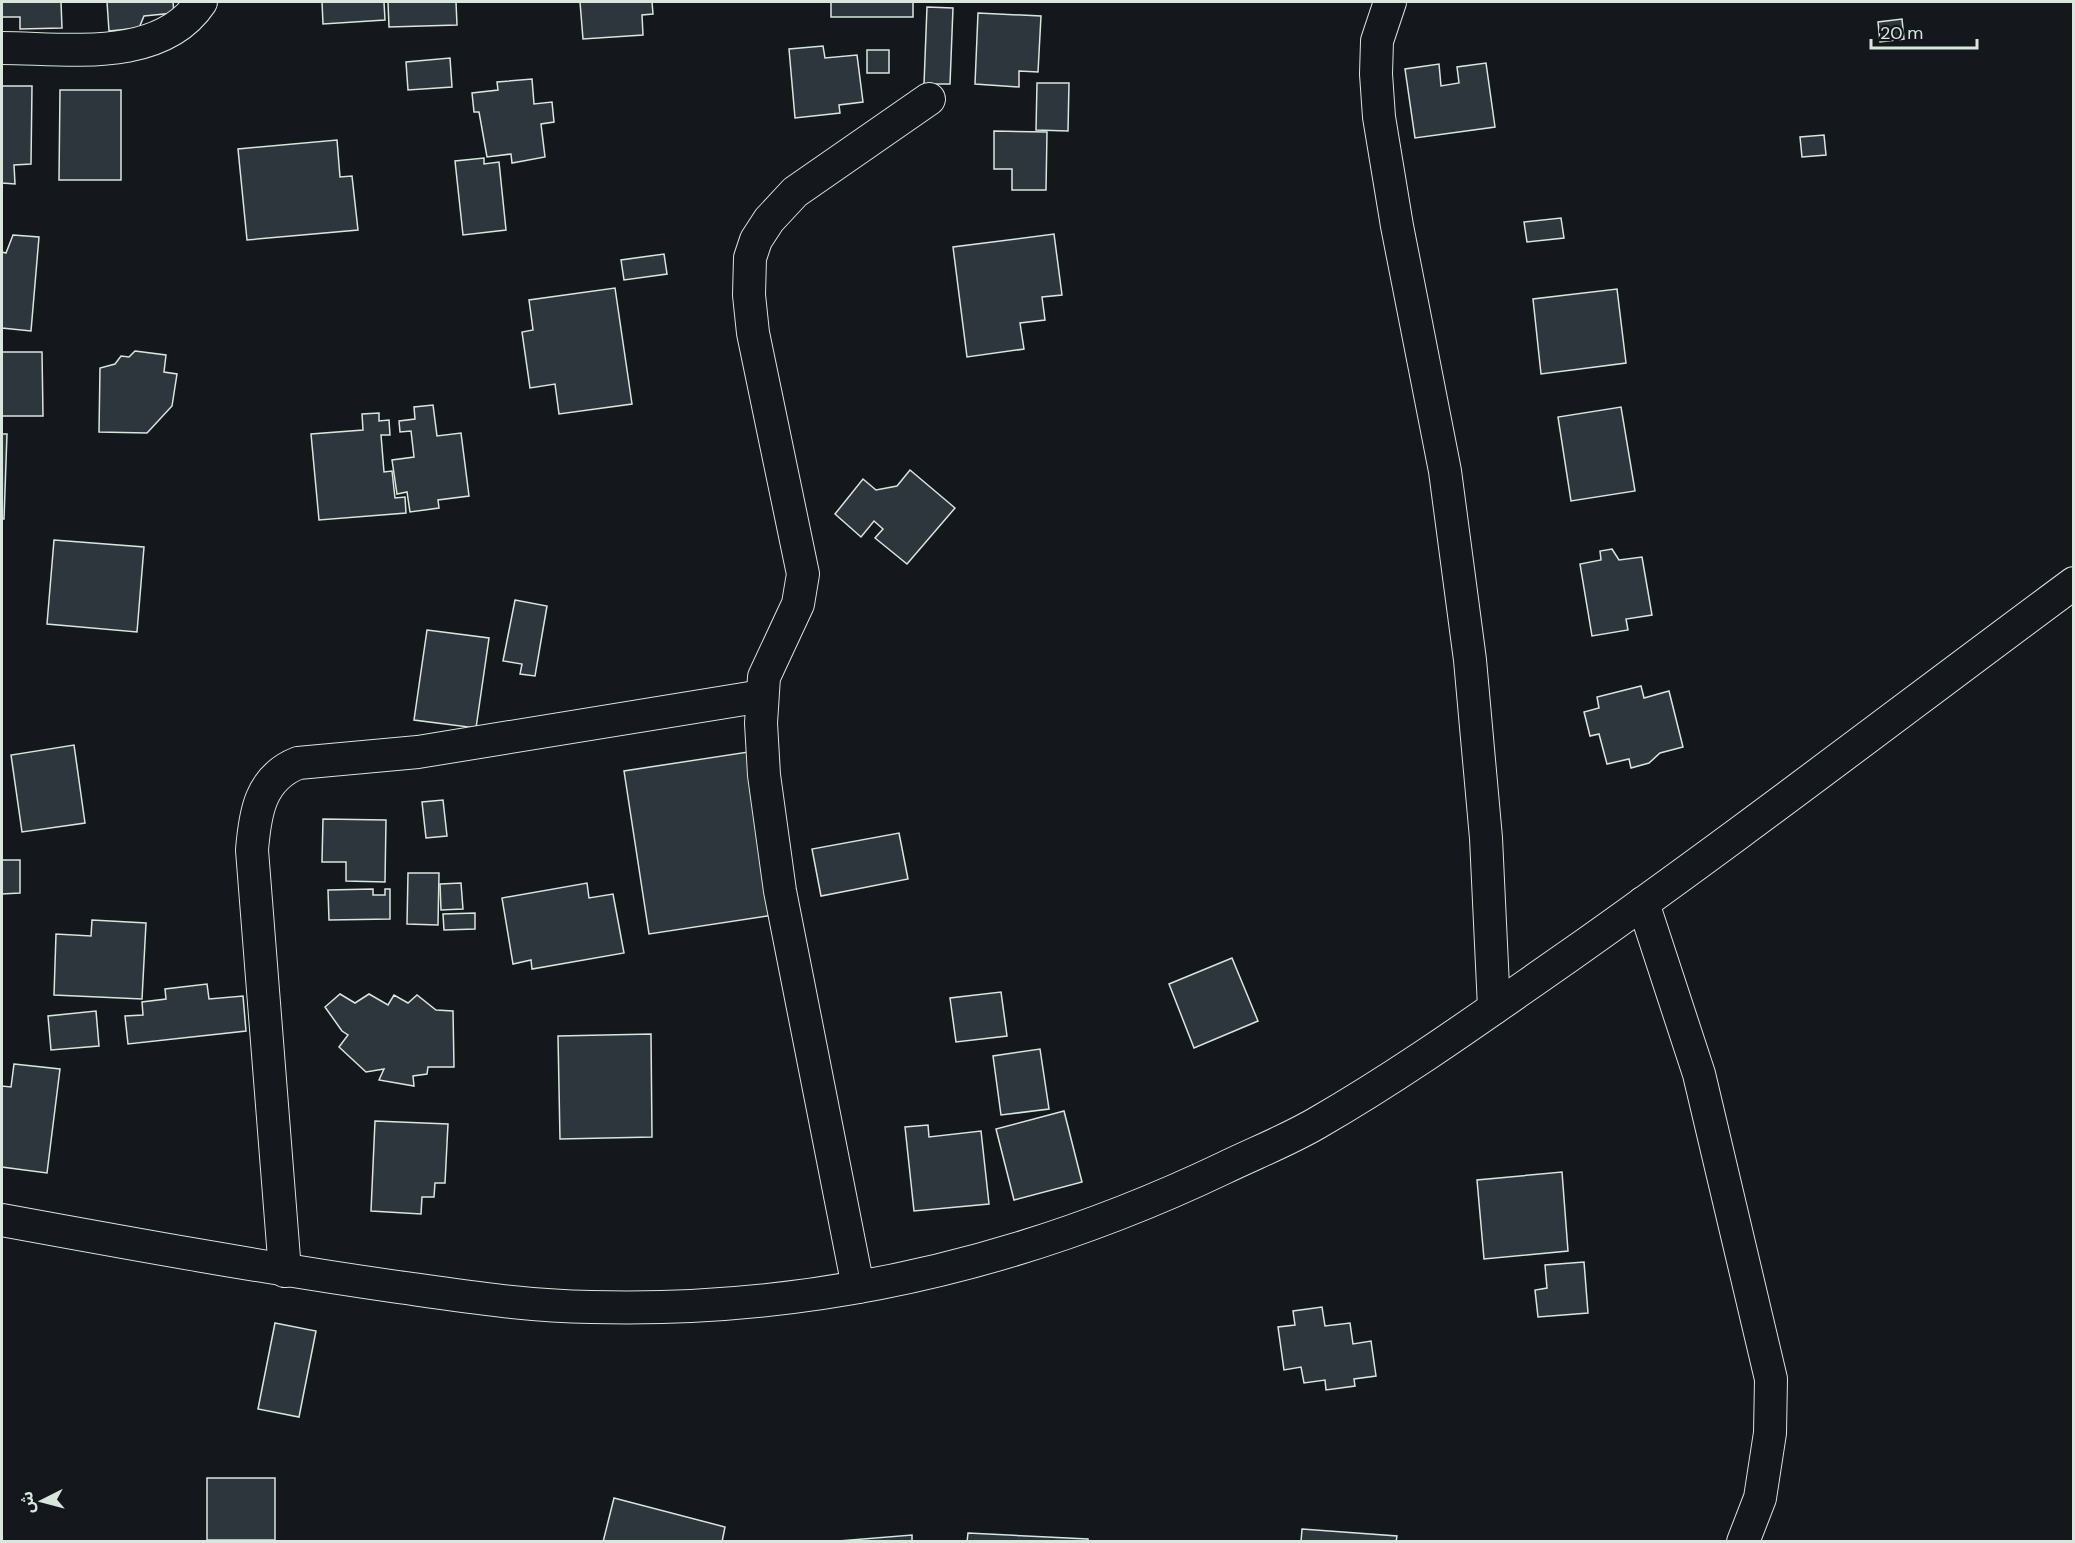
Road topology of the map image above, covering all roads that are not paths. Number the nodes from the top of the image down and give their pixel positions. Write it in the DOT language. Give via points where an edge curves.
graph roads {
  1 [pos="201,2"];
  2 [pos="1390,2"];
  3 [pos="2,48"];
  4 [pos="929,99"];
  5 [pos="2073,583"];
  6 [pos="762,696"];
  7 [pos="1643,903"];
  8 [pos="1494,1008"];
  9 [pos="2,1220"];
  10 [pos="285,1271"];
  11 [pos="858,1287"];
  12 [pos="1743,1542"];
  1 -- 3 [label="street" via="193,14 166,33 138,44 97,49"];
  2 -- 8 [label="street" via="1377,41 1379,117 1445,471 1470,660 1486,838"];
  4 -- 6 [label="street" via="795,192 769,220 750,258 753,333 803,574 798,604 764,677"];
  5 -- 7 [label="street"];
  6 -- 10 [label="street" via="418,752 298,763 273,778 254,819 252,850"];
  6 -- 11 [label="street" via="764,775 780,891"];
  7 -- 8 [label="street"];
  7 -- 12 [label="street" via="1699,1074 1771,1379 1770,1433 1760,1498"];
  8 -- 11 [label="street" via="1313,1126 1186,1186 1099,1223 1034,1245"];
  9 -- 10 [label="street"];
  10 -- 11 [label="street" via="530,1304 595,1308 766,1300"];
}
